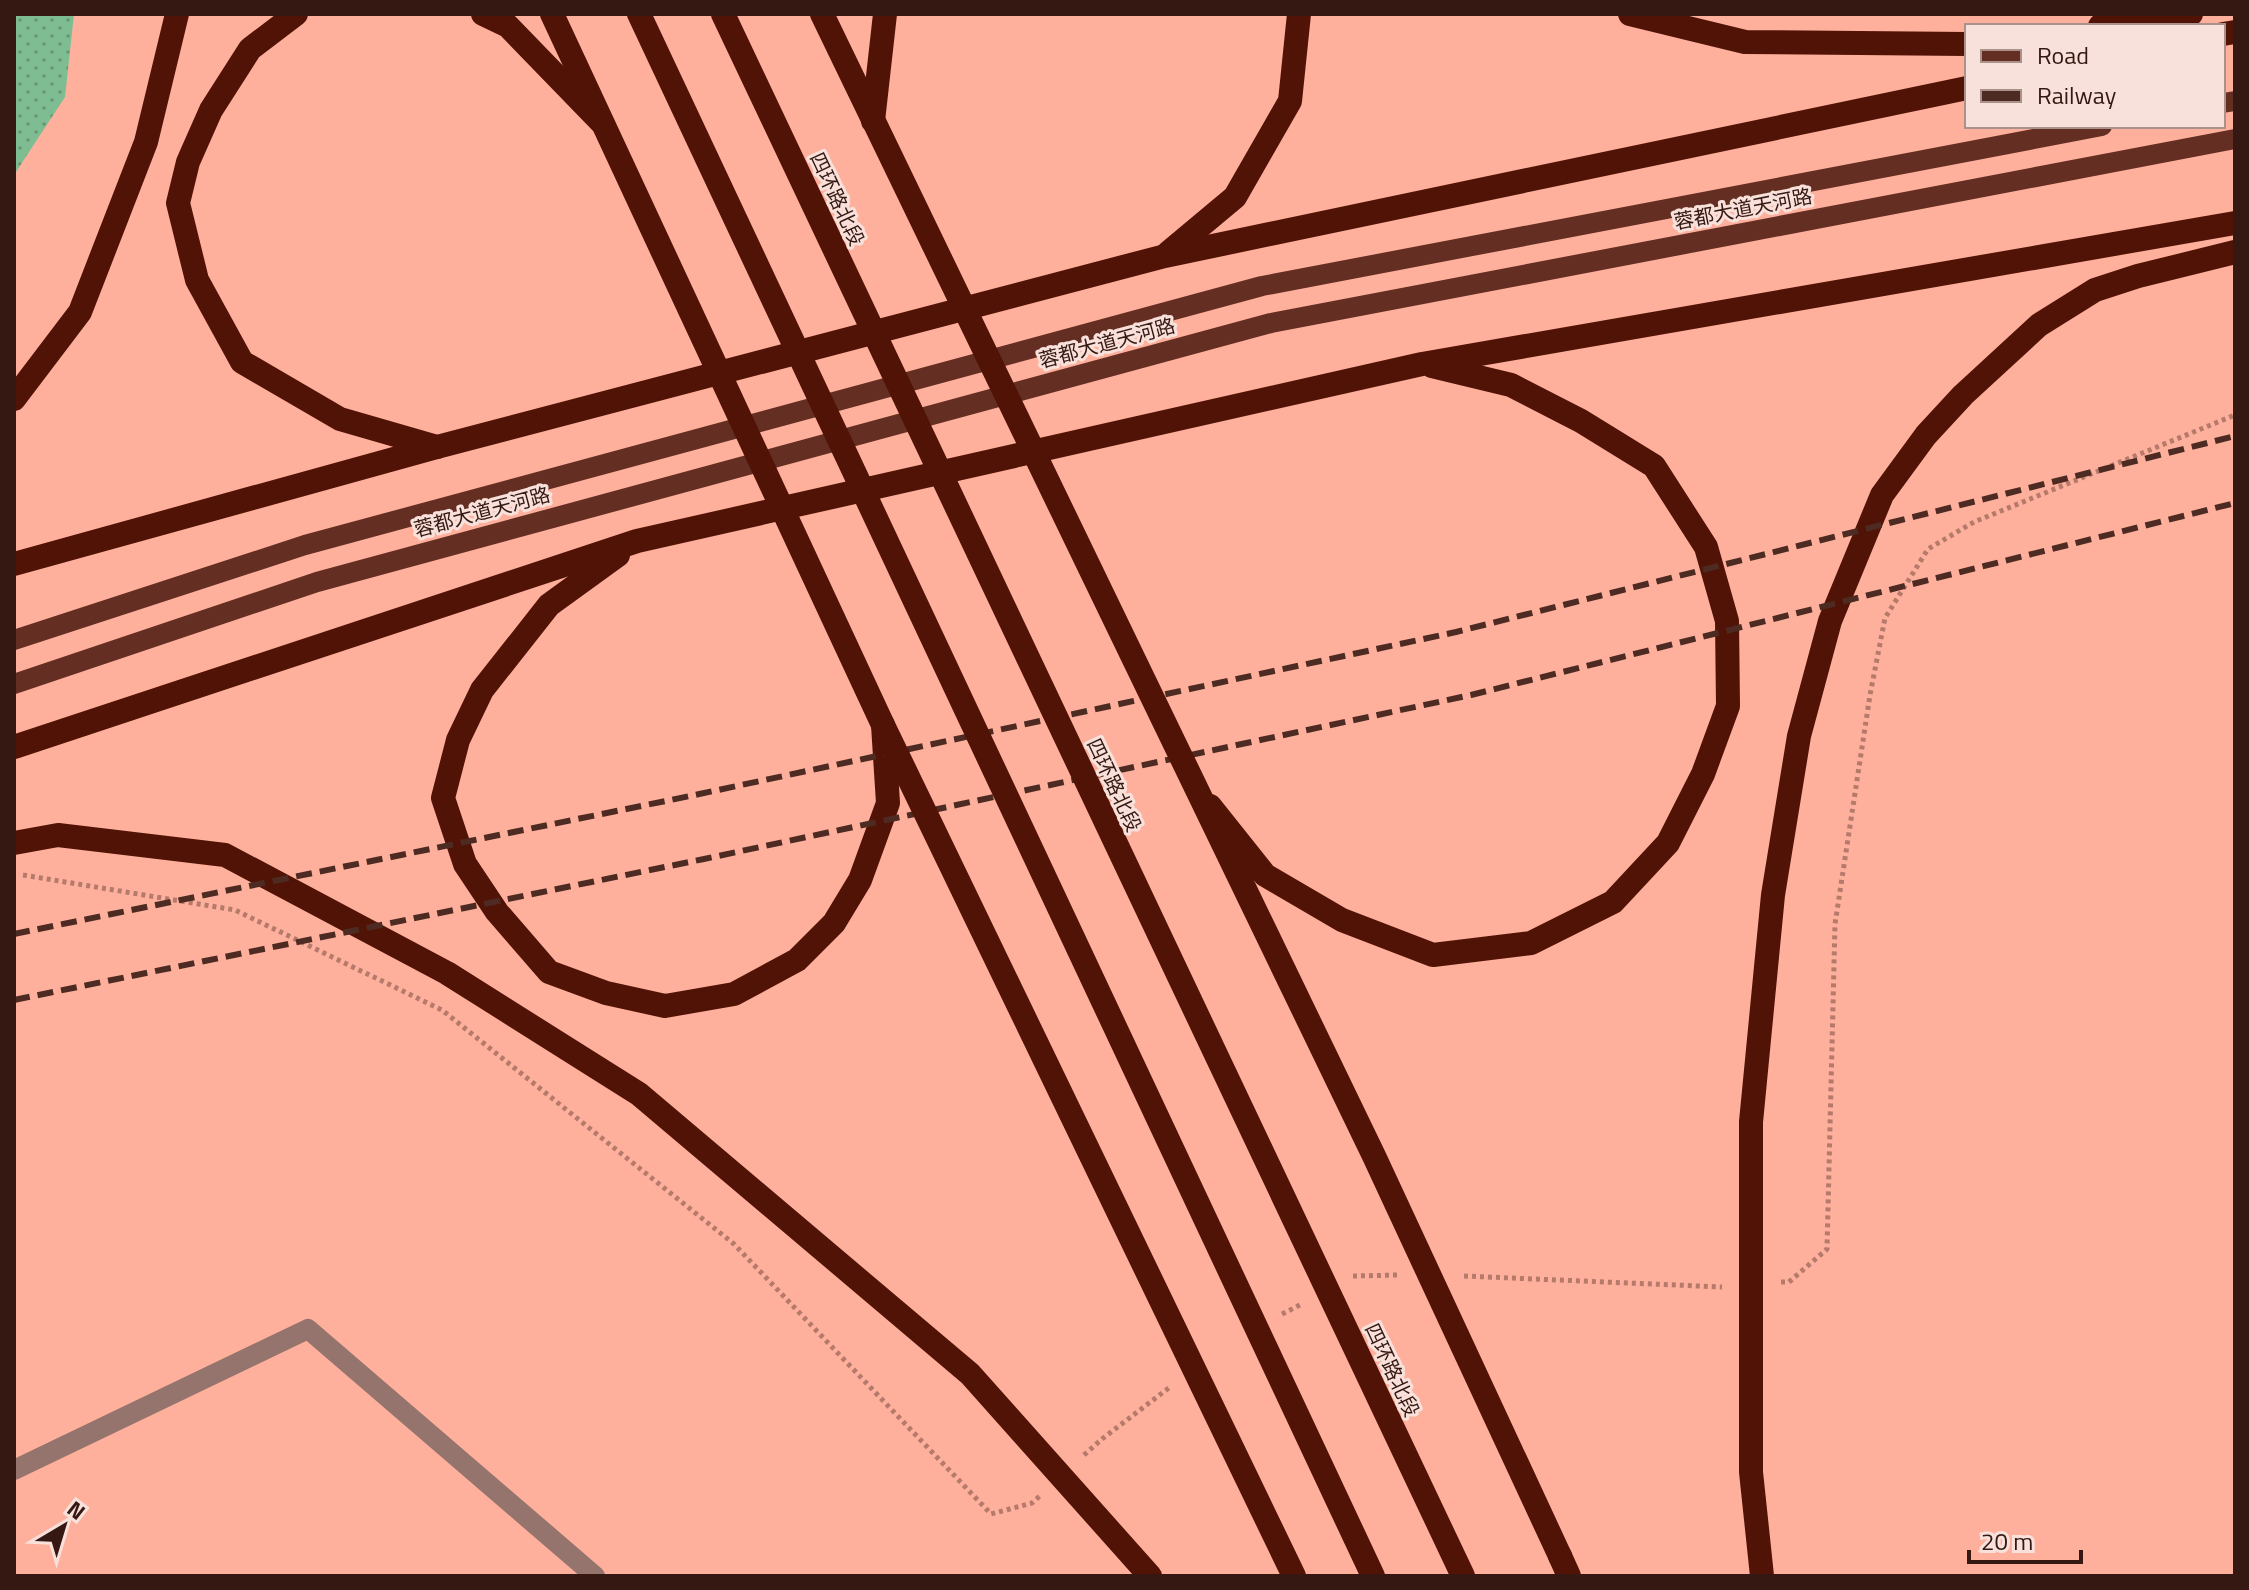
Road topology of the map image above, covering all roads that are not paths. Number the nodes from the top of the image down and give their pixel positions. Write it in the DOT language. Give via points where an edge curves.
graph roads {
  1 [pos="177,14"];
  2 [pos="296,14"];
  3 [pos="483,14"];
  4 [pos="552,14"];
  5 [pos="639,14"];
  6 [pos="723,14"];
  7 [pos="822,14"];
  8 [pos="885,14"];
  9 [pos="1299,14"];
  10 [pos="1630,14"];
  11 [pos="2191,14"];
  12 [pos="2115,24"];
  13 [pos="1965,44"];
  14 [pos="1965,88"];
  15 [pos="873,121"];
  16 [pos="602,123"];
  17 [pos="2092,128"];
  18 [pos="2235,139"];
  19 [pos="2235,223"];
  20 [pos="2235,252"];
  21 [pos="1165,256"];
  22 [pos="1422,364"];
  23 [pos="14,399"];
  24 [pos="437,447"];
  25 [pos="637,541"];
  26 [pos="14,564"];
  27 [pos="14,640"];
  28 [pos="14,684"];
  29 [pos="883,725"];
  30 [pos="14,747"];
  31 [pos="1193,784"];
  32 [pos="14,843"];
  33 [pos="14,1470"];
  34 [pos="1564,1566"];
  35 [pos="595,1576"];
  36 [pos="1150,1576"];
  37 [pos="1294,1576"];
  38 [pos="1373,1576"];
  39 [pos="1463,1576"];
  40 [pos="1762,1576"];
  1 -- 23 [label="highway" via="146,142 80,312"];
  2 -- 24 [label="highway" via="250,49 211,110 188,162 178,203 197,280 242,362 340,419"];
  3 -- 16 [label="highway" via="508,26"];
  4 -- 16 [label="highway, bridge"];
  5 -- 38 [label="highway, bridge"];
  6 -- 39 [label="highway, 四环路北段, bridge"];
  7 -- 15 [label="highway, bridge"];
  8 -- 15 [label="highway"];
  9 -- 21 [label="highway" via="1290,101 1235,197"];
  10 -- 13 [label="highway" via="1745,42"];
  11 -- 12 [label="highway"];
  14 -- 21 [label="highway"];
  15 -- 31 [label="highway, bridge"];
  16 -- 29 [label="highway, bridge"];
  17 -- 27 [label="main road, 蓉都大道天河路" via="1262,286 305,545"];
  18 -- 28 [label="main road, 蓉都大道天河路" via="1271,323 317,582"];
  19 -- 22 [label="highway"];
  20 -- 40 [label="highway" via="2095,290 2039,325 1926,435 1882,495 1830,621 1799,736 1773,895 1751,1122 1751,1472"];
  21 -- 24 [label="highway"];
  22 -- 25 [label="highway"];
  22 -- 31 [label="highway, bridge" via="1511,385 1654,466 1706,547 1727,621 1728,706 1703,774 1668,843 1613,902 1531,943 1433,955 1342,920 1265,875"];
  24 -- 26 [label="highway"];
  25 -- 29 [label="highway" via="549,605 482,690 458,740 443,798 465,864 497,912 549,972 606,993 665,1006 734,994 797,960 834,923 860,880 888,803"];
  25 -- 30 [label="highway"];
  29 -- 37 [label="highway, bridge"];
  31 -- 34 [label="highway, bridge" via="1374,1156"];
  32 -- 36 [label="highway" via="58,835 225,855 447,973 639,1094 970,1374"];
  33 -- 35 [label="street" via="308,1329"];
}
